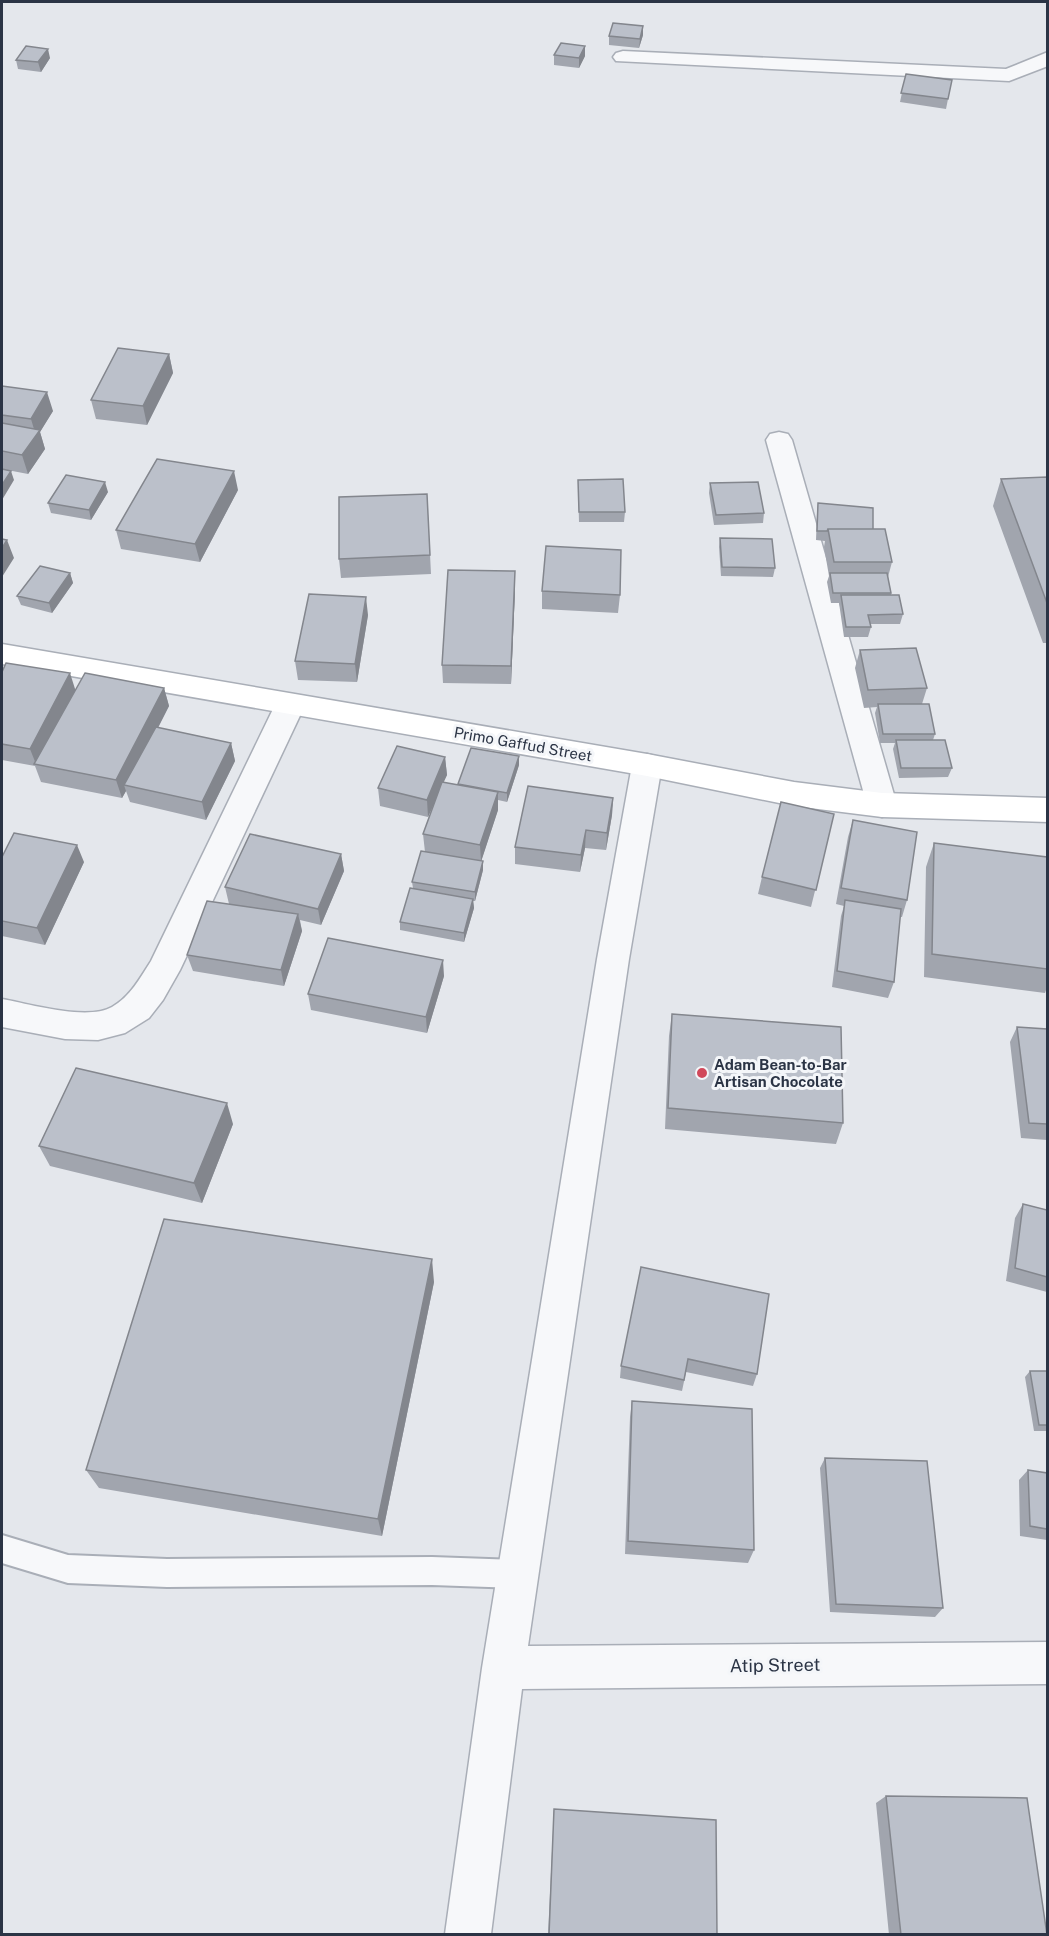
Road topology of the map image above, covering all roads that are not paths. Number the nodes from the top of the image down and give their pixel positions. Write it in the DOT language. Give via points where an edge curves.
graph roads {
  1 [pos="623,57"];
  2 [pos="1047,58"];
  3 [pos="779,440"];
  4 [pos="2,654"];
  5 [pos="290,705"];
  6 [pos="647,765"];
  7 [pos="882,805"];
  8 [pos="1047,810"];
  9 [pos="2,1013"];
  10 [pos="2,1549"];
  11 [pos="519,1574"];
  12 [pos="1047,1663"];
  13 [pos="503,1668"];
  14 [pos="468,1935"];
  1 -- 2 [label="street" via="1009,75"];
  3 -- 7 [label="street"];
  4 -- 5 [label="main road, Primo Gaffud Street"];
  5 -- 6 [label="main road, Primo Gaffud Street"];
  5 -- 9 [label="street" via="146,999 124,1018 103,1025 64,1024"];
  6 -- 7 [label="main road, Primo Gaffud Street" via="794,794"];
  6 -- 11 [label="street" via="612,959"];
  7 -- 8 [label="main road, Primo Gaffud Street"];
  10 -- 11 [label="lane" via="68,1569"];
  11 -- 13 [label="street"];
  12 -- 13 [label="street, Atip Street"];
  13 -- 14 [label="street"];
}
